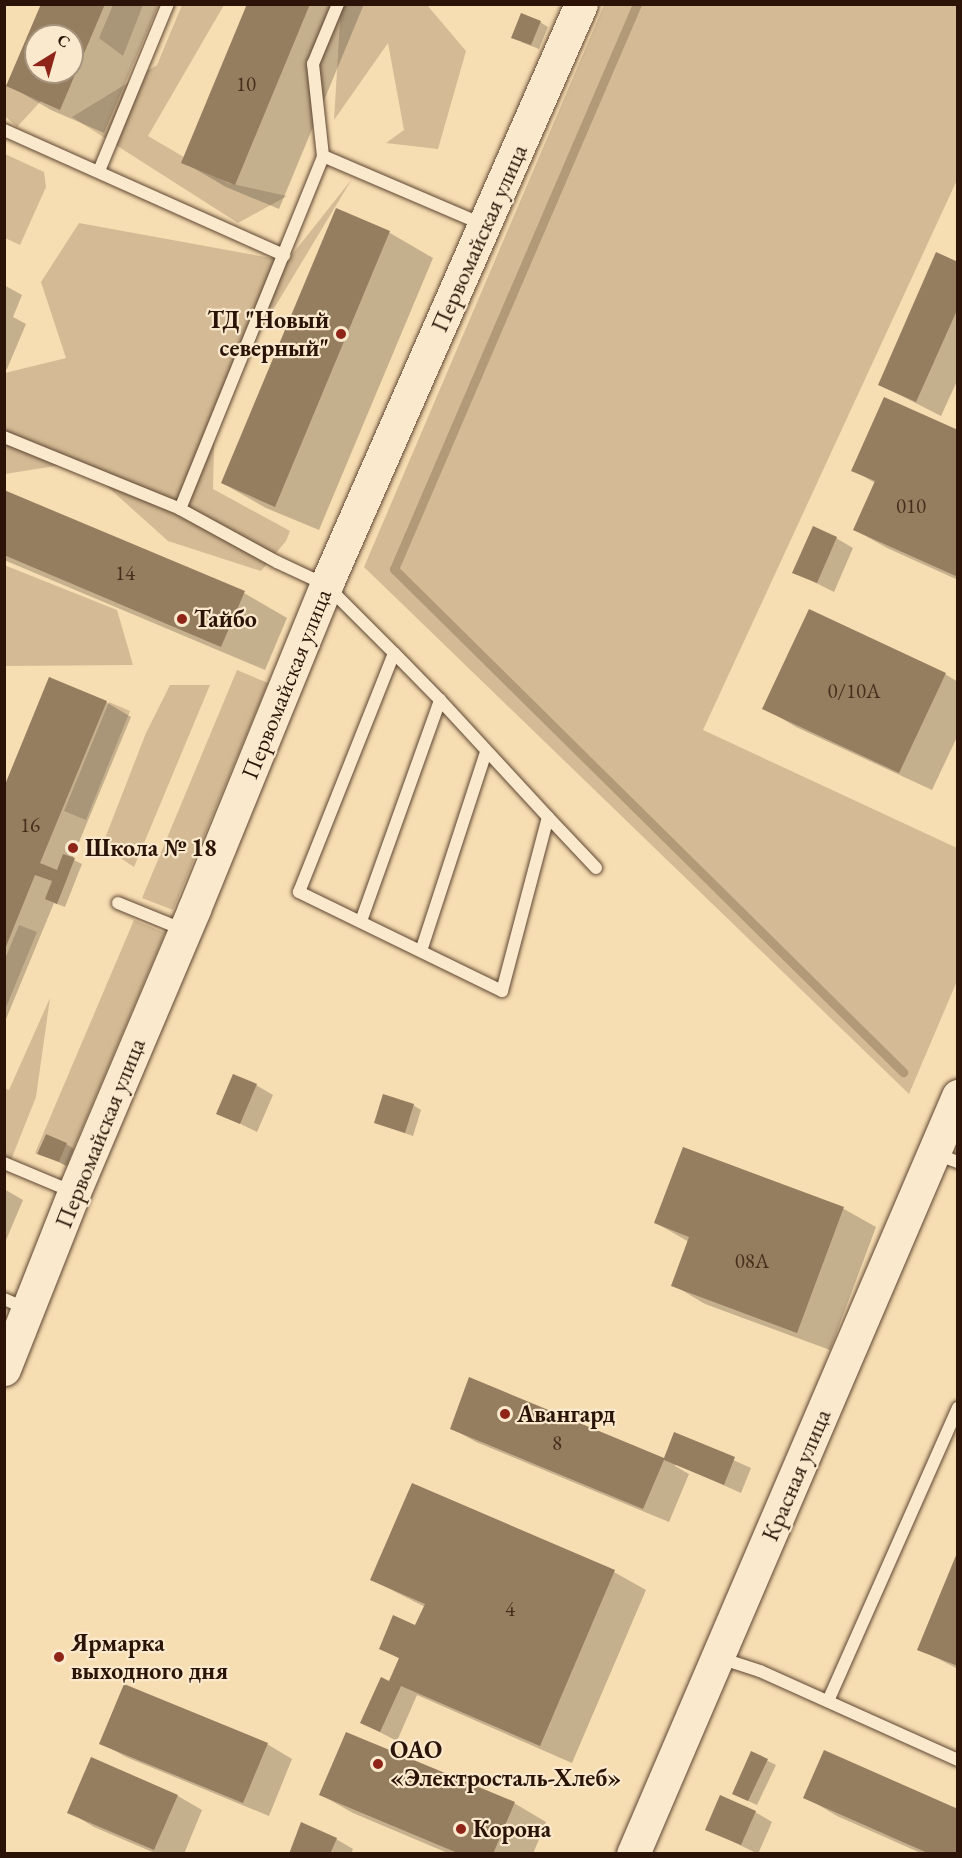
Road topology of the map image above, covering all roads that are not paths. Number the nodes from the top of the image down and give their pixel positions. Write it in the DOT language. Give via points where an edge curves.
graph roads {
  1 [pos="168,4"];
  2 [pos="338,4"];
  3 [pos="581,4"];
  4 [pos="4,130"];
  5 [pos="323,156"];
  6 [pos="99,171"];
  7 [pos="485,225"];
  8 [pos="284,255"];
  9 [pos="4,437"];
  10 [pos="180,509"];
  11 [pos="326,585"];
  12 [pos="394,653"];
  13 [pos="440,700"];
  14 [pos="486,752"];
  15 [pos="548,817"];
  16 [pos="596,868"];
  17 [pos="118,903"];
  18 [pos="361,921"];
  19 [pos="185,931"];
  20 [pos="421,951"];
  21 [pos="957,1096"];
  22 [pos="945,1157"];
  23 [pos="4,1163"];
  24 [pos="74,1192"];
  25 [pos="17,1304"];
  26 [pos="4,1369"];
  27 [pos="957,1407"];
  28 [pos="719,1658"];
  29 [pos="828,1701"];
  30 [pos="957,1760"];
  31 [pos="633,1854"];
  1 -- 6 [label="lane"];
  2 -- 5 [label="lane" via="313,64"];
  3 -- 7 [label="street, Первомайская улица"];
  4 -- 6 [label="lane"];
  5 -- 7 [label="lane"];
  5 -- 8 [label="lane"];
  6 -- 8 [label="lane"];
  7 -- 11 [label="street, Первомайская улица"];
  8 -- 10 [label="lane"];
  9 -- 10 [label="lane"];
  10 -- 11 [label="lane"];
  11 -- 12 [label="lane"];
  11 -- 19 [label="street, Первомайская улица"];
  12 -- 13 [label="lane"];
  12 -- 18 [label="lane" via="299,892"];
  13 -- 14 [label="lane"];
  13 -- 18 [label="lane"];
  14 -- 15 [label="lane"];
  14 -- 20 [label="lane"];
  15 -- 16 [label="lane"];
  15 -- 20 [label="lane" via="502,991"];
  17 -- 19 [label="lane"];
  18 -- 20 [label="lane"];
  19 -- 24 [label="street, Первомайская улица"];
  21 -- 22 [label="street, Красная улица"];
  22 -- 28 [label="street, Красная улица"];
  23 -- 24 [label="lane"];
  24 -- 25 [label="street, Первомайская улица"];
  25 -- 26 [label="street, Первомайская улица"];
  27 -- 29 [label="lane"];
  28 -- 29 [label="lane"];
  28 -- 31 [label="street, Красная улица"];
  29 -- 30 [label="lane"];
}
